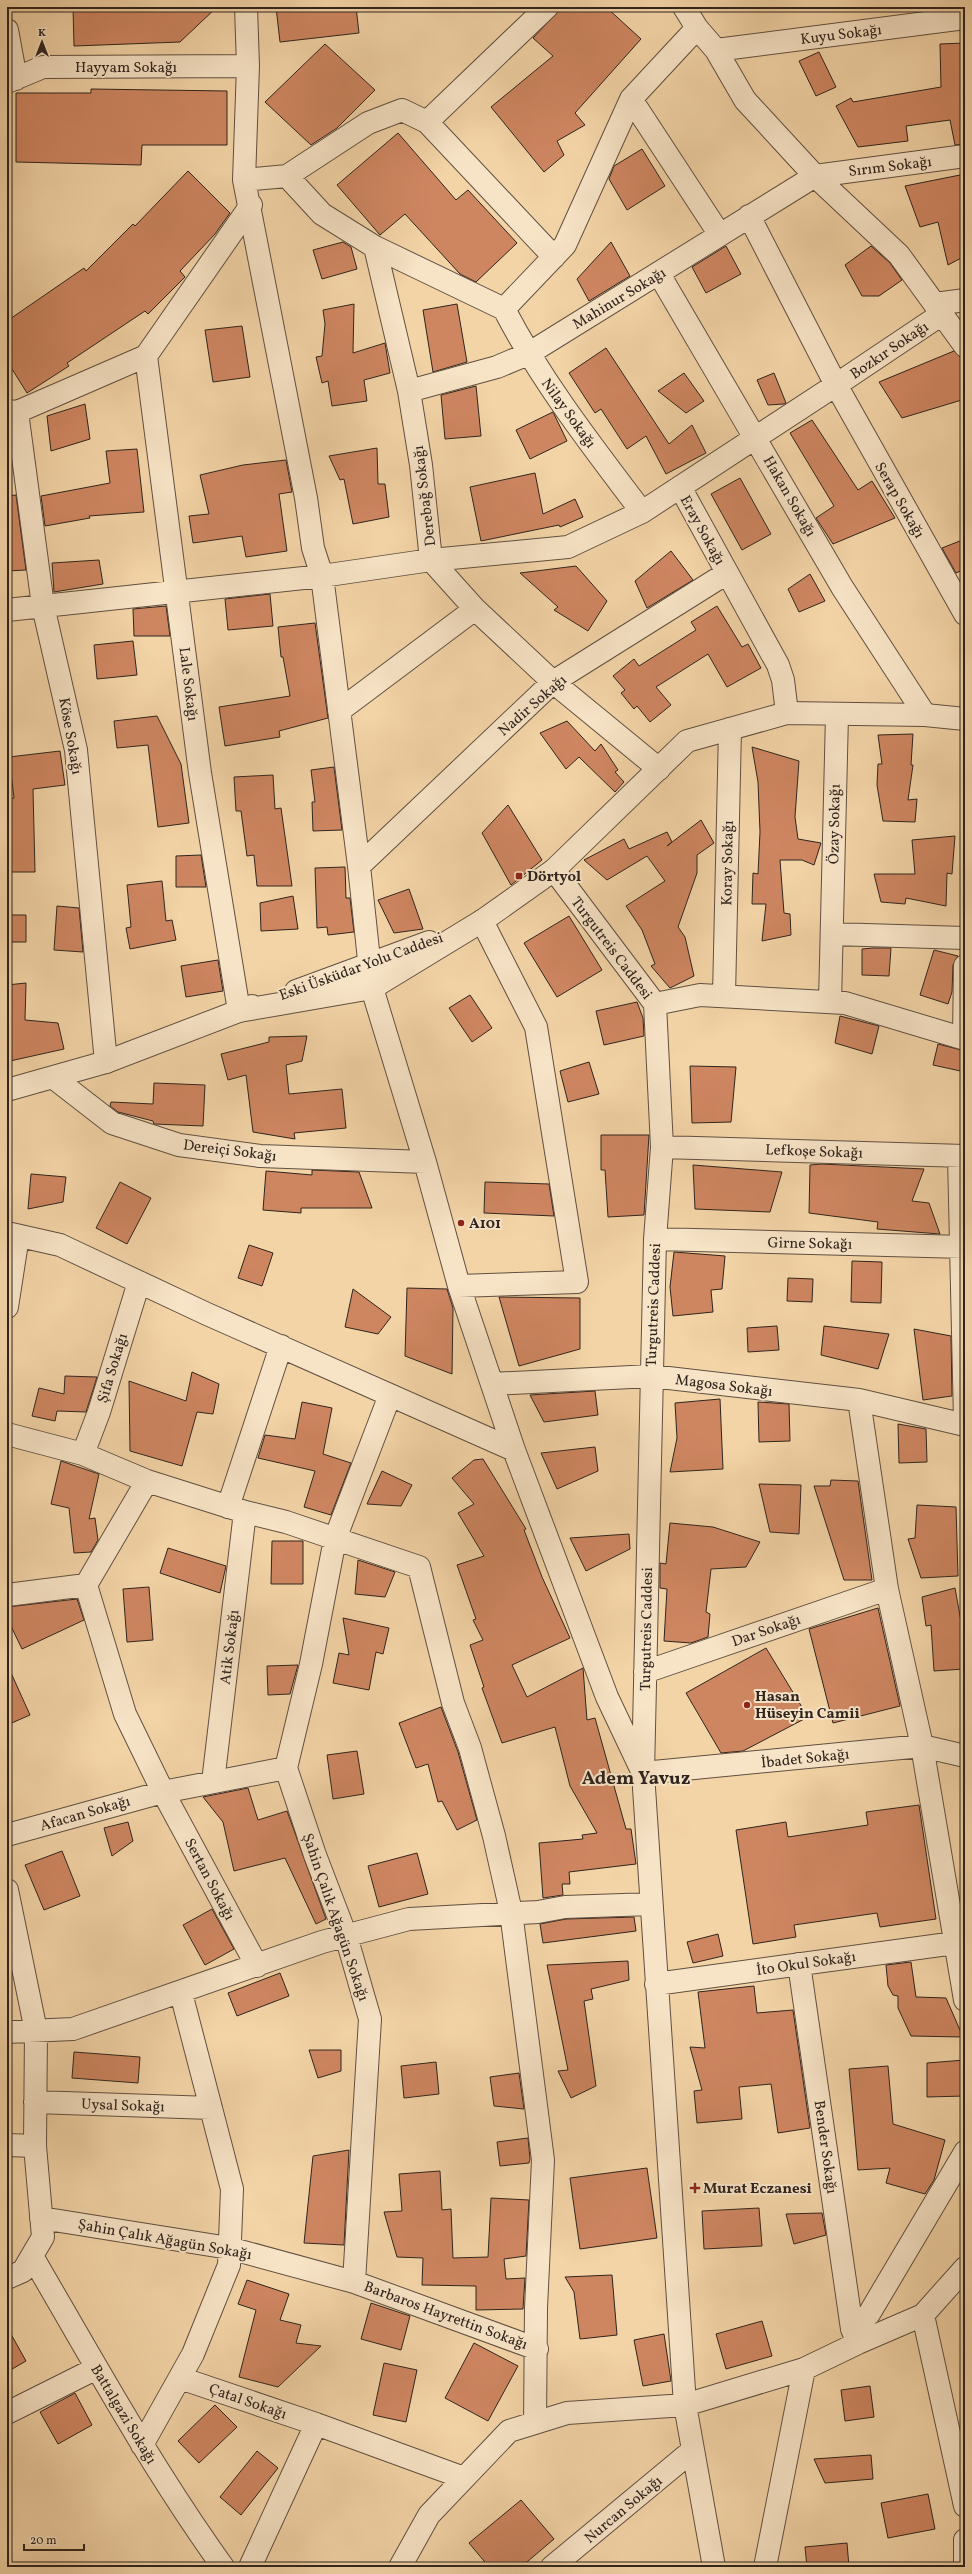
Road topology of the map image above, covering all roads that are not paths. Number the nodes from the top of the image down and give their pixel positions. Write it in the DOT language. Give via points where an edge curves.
graph roads {
  1 [pos="246,7"];
  2 [pos="547,7"];
  3 [pos="684,7"];
  4 [pos="965,18"];
  5 [pos="697,28"];
  6 [pos="7,30"];
  7 [pos="716,50"];
  8 [pos="248,66"];
  9 [pos="11,80"];
  10 [pos="631,99"];
  11 [pos="427,122"];
  12 [pos="965,156"];
  13 [pos="287,176"];
  14 [pos="815,176"];
  15 [pos="244,180"];
  16 [pos="251,205"];
  17 [pos="749,216"];
  18 [pos="720,235"];
  19 [pos="375,247"];
  20 [pos="554,257"];
  21 [pos="659,274"];
  22 [pos="965,300"];
  23 [pos="504,309"];
  24 [pos="938,309"];
  25 [pos="965,346"];
  26 [pos="528,354"];
  27 [pos="146,356"];
  28 [pos="836,385"];
  29 [pos="409,392"];
  30 [pos="12,411"];
  31 [pos="756,439"];
  32 [pos="680,487"];
  33 [pos="642,512"];
  34 [pos="431,560"];
  35 [pos="727,573"];
  36 [pos="322,576"];
  37 [pos="178,592"];
  38 [pos="43,606"];
  39 [pos="475,609"];
  40 [pos="7,610"];
  41 [pos="965,614"];
  42 [pos="552,682"];
  43 [pos="339,711"];
  44 [pos="786,713"];
  45 [pos="837,715"];
  46 [pos="925,715"];
  47 [pos="965,719"];
  48 [pos="730,729"];
  49 [pos="659,768"];
  50 [pos="360,866"];
  51 [pos="554,870"];
  52 [pos="482,921"];
  53 [pos="832,934"];
  54 [pos="965,938"];
  55 [pos="370,964"];
  56 [pos="965,966"];
  57 [pos="372,988"];
  58 [pos="724,996"];
  59 [pos="830,1002"];
  60 [pos="655,1004"];
  61 [pos="239,1011"];
  62 [pos="964,1038"];
  63 [pos="106,1062"];
  64 [pos="54,1078"];
  65 [pos="7,1090"];
  66 [pos="662,1147"];
  67 [pos="962,1156"];
  68 [pos="425,1162"];
  69 [pos="13,1234"];
  70 [pos="655,1239"];
  71 [pos="963,1247"];
  72 [pos="139,1282"];
  73 [pos="458,1286"];
  74 [pos="7,1307"];
  75 [pos="281,1346"];
  76 [pos="651,1376"];
  77 [pos="492,1384"];
  78 [pos="390,1395"];
  79 [pos="859,1400"];
  80 [pos="965,1420"];
  81 [pos="965,1425"];
  82 [pos="7,1434"];
  83 [pos="514,1450"];
  84 [pos="83,1454"];
  85 [pos="147,1481"];
  86 [pos="236,1510"];
  87 [pos="335,1539"];
  88 [pos="86,1585"];
  89 [pos="887,1589"];
  90 [pos="7,1595"];
  91 [pos="645,1672"];
  92 [pos="922,1746"];
  93 [pos="965,1756"];
  94 [pos="286,1768"];
  95 [pos="644,1774"];
  96 [pos="213,1782"];
  97 [pos="163,1792"];
  98 [pos="7,1835"];
  99 [pos="7,1890"];
  100 [pos="651,1904"];
  101 [pos="511,1912"];
  102 [pos="346,1936"];
  103 [pos="955,1943"];
  104 [pos="799,1964"];
  105 [pos="257,1966"];
  106 [pos="656,1984"];
  107 [pos="181,1993"];
  108 [pos="965,2000"];
  109 [pos="36,2031"];
  110 [pos="7,2032"];
  111 [pos="35,2102"];
  112 [pos="211,2108"];
  113 [pos="7,2145"];
  114 [pos="34,2146"];
  115 [pos="965,2152"];
  116 [pos="41,2218"];
  117 [pos="229,2248"];
  118 [pos="32,2256"];
  119 [pos="965,2268"];
  120 [pos="7,2278"];
  121 [pos="354,2282"];
  122 [pos="923,2315"];
  123 [pos="855,2336"];
  124 [pos="537,2349"];
  125 [pos="97,2368"];
  126 [pos="804,2369"];
  127 [pos="180,2378"];
  128 [pos="685,2405"];
  129 [pos="7,2413"];
  130 [pos="535,2423"];
  131 [pos="316,2424"];
  132 [pos="142,2445"];
  133 [pos="692,2450"];
  134 [pos="464,2478"];
  135 [pos="965,2506"];
  136 [pos="965,2540"];
  137 [pos="223,2567"];
  138 [pos="250,2567"];
  139 [pos="400,2567"];
  140 [pos="552,2567"];
  141 [pos="714,2567"];
  142 [pos="765,2567"];
  143 [pos="965,2567"];
  1 -- 8 [label="street"];
  2 -- 11 [label="street"];
  3 -- 5 [label="street"];
  4 -- 7 [label="street, Kuyu Sokağı"];
  5 -- 7 [label="street"];
  5 -- 10 [label="street"];
  6 -- 9 [label="street"];
  7 -- 14 [label="street" via="745,100"];
  8 -- 9 [label="street, Hayyam Sokağı" via="43,67"];
  8 -- 15 [label="street"];
  10 -- 18 [label="street"];
  10 -- 20 [label="street" via="565,245"];
  11 -- 13 [label="street" via="402,110 368,123"];
  11 -- 20 [label="street"];
  12 -- 14 [label="street, Sırım Sokağı"];
  13 -- 15 [label="street"];
  13 -- 19 [label="street" via="322,214"];
  14 -- 17 [label="street, Mahinur Sokağı"];
  14 -- 24 [label="street" via="899,255"];
  15 -- 16 [label="street"];
  16 -- 27 [label="street"];
  16 -- 36 [label="street" via="313,548"];
  17 -- 18 [label="street, Mahinur Sokağı"];
  17 -- 28 [label="street, Serap Sokağı"];
  18 -- 21 [label="street, Mahinur Sokağı"];
  19 -- 23 [label="street"];
  19 -- 29 [label="street, Derebağ Sokağı"];
  20 -- 23 [label="street"];
  21 -- 26 [label="street, Mahinur Sokağı"];
  21 -- 31 [label="street, Hakan Sokağı"];
  22 -- 24 [label="street"];
  23 -- 26 [label="street, Nilay Sokağı"];
  24 -- 25 [label="street"];
  24 -- 28 [label="street, Bozkır Sokağı"];
  26 -- 29 [label="street, Mahinur Sokağı" via="497,367"];
  26 -- 33 [label="street, Nilay Sokağı" via="559,401"];
  27 -- 30 [label="street"];
  27 -- 37 [label="street, Lale Sokağı"];
  28 -- 31 [label="street, Bozkır Sokağı"];
  28 -- 41 [label="street, Serap Sokağı"];
  29 -- 34 [label="street, Derebağ Sokağı" via="421,465"];
  30 -- 38 [label="street, Köse Sokağı"];
  31 -- 32 [label="street, Bozkır Sokağı"];
  31 -- 46 [label="street, Hakan Sokağı" via="842,587"];
  32 -- 33 [label="street, Bozkır Sokağı"];
  32 -- 35 [label="street, Eray Sokağı"];
  33 -- 34 [label="street, Bozkır Sokağı" via="568,547"];
  34 -- 36 [label="street, Bozkır Sokağı"];
  34 -- 39 [label="street, Derebağ Sokağı"];
  35 -- 42 [label="street, Nadir Sokağı"];
  35 -- 44 [label="street, Eray Sokağı" via="778,665 784,686"];
  36 -- 37 [label="street, Bozkır Sokağı"];
  36 -- 43 [label="street"];
  37 -- 38 [label="street, Bozkır Sokağı"];
  37 -- 61 [label="street, Lale Sokağı" via="200,773"];
  38 -- 40 [label="street, Bozkır Sokağı"];
  38 -- 63 [label="street, Köse Sokağı" via="76,750"];
  39 -- 42 [label="street, Derebağ Sokağı"];
  39 -- 43 [label="street"];
  42 -- 49 [label="street, Derebağ Sokağı"];
  42 -- 50 [label="street, Nadir Sokağı"];
  43 -- 50 [label="street"];
  44 -- 45 [label="street, Eski Üsküdar Yolu Caddesi"];
  44 -- 48 [label="street, Eski Üsküdar Yolu Caddesi"];
  45 -- 46 [label="street, Eski Üsküdar Yolu Caddesi"];
  45 -- 53 [label="street, Özay Sokağı"];
  46 -- 47 [label="street, Eski Üsküdar Yolu Caddesi"];
  48 -- 49 [label="street, Eski Üsküdar Yolu Caddesi" via="687,741"];
  48 -- 58 [label="street, Koray Sokağı"];
  49 -- 51 [label="street, Eski Üsküdar Yolu Caddesi"];
  50 -- 55 [label="street"];
  51 -- 52 [label="street, Eski Üsküdar Yolu Caddesi"];
  51 -- 60 [label="street, Turgutreis Caddesi"];
  52 -- 55 [label="street, Eski Üsküdar Yolu Caddesi"];
  52 -- 57 [label="street, Eski Üsküdar Yolu Caddesi"];
  52 -- 73 [label="street" via="536,1027 576,1282"];
  53 -- 54 [label="street"];
  53 -- 59 [label="street, Özay Sokağı"];
  55 -- 57 [label="street"];
  55 -- 61 [label="street, Eski Üsküdar Yolu Caddesi"];
  56 -- 62 [label="street"];
  57 -- 61 [label="street, Eski Üsküdar Yolu Caddesi"];
  57 -- 68 [label="street"];
  58 -- 59 [label="street"];
  58 -- 60 [label="street" via="700,995"];
  59 -- 62 [label="street" via="845,1003"];
  60 -- 66 [label="street, Turgutreis Caddesi"];
  61 -- 63 [label="street, Eski Üsküdar Yolu Caddesi"];
  63 -- 64 [label="street, Eski Üsküdar Yolu Caddesi"];
  64 -- 65 [label="street, Eski Üsküdar Yolu Caddesi"];
  64 -- 68 [label="street, Dereiçi Sokağı" via="112,1123 179,1145 260,1156"];
  66 -- 67 [label="street, Lefkoşe Sokağı"];
  66 -- 70 [label="street, Turgutreis Caddesi"];
  67 -- 71 [label="street"];
  68 -- 73 [label="street"];
  69 -- 72 [label="street" via="60,1245"];
  69 -- 74 [label="street"];
  70 -- 71 [label="street, Girne Sokağı"];
  70 -- 76 [label="street, Turgutreis Caddesi"];
  71 -- 80 [label="street"];
  72 -- 75 [label="street"];
  72 -- 84 [label="street, Şifa Sokağı" via="99,1412"];
  73 -- 77 [label="street"];
  75 -- 78 [label="street"];
  75 -- 86 [label="street, Atik Sokağı"];
  76 -- 77 [label="street, Magosa Sokağı"];
  76 -- 79 [label="street, Magosa Sokağı"];
  76 -- 91 [label="street, Turgutreis Caddesi"];
  77 -- 83 [label="street"];
  78 -- 83 [label="street"];
  78 -- 87 [label="street"];
  79 -- 81 [label="street, Magosa Sokağı"];
  79 -- 89 [label="street"];
  82 -- 84 [label="street"];
  83 -- 95 [label="street" via="607,1697"];
  84 -- 85 [label="street"];
  85 -- 86 [label="street"];
  85 -- 88 [label="street"];
  86 -- 87 [label="street" via="286,1522"];
  86 -- 96 [label="street, Atik Sokağı"];
  87 -- 94 [label="street" via="311,1664"];
  87 -- 101 [label="street" via="419,1567 453,1703 470,1748 494,1836"];
  88 -- 90 [label="street"];
  88 -- 97 [label="street, Sertan Sokağı" via="125,1714"];
  89 -- 91 [label="street, Dar Sokağı"];
  89 -- 92 [label="street"];
  91 -- 95 [label="street, Turgutreis Caddesi"];
  92 -- 93 [label="street, İbadet Sokağı"];
  92 -- 95 [label="street, İbadet Sokağı"];
  92 -- 103 [label="street"];
  94 -- 96 [label="street, Afacan Sokağı"];
  94 -- 102 [label="street, Şahin Çalık Ağagün Sokağı"];
  95 -- 100 [label="street, Turgutreis Caddesi"];
  96 -- 97 [label="street, Afacan Sokağı"];
  97 -- 98 [label="street, Afacan Sokağı"];
  97 -- 105 [label="street, Sertan Sokağı"];
  99 -- 109 [label="street"];
  100 -- 101 [label="street"];
  100 -- 106 [label="street, Turgutreis Caddesi"];
  101 -- 102 [label="street" via="409,1919"];
  101 -- 124 [label="street" via="543,2160 536,2308"];
  102 -- 105 [label="street"];
  102 -- 121 [label="street, Şahin Çalık Ağagün Sokağı" via="370,2019"];
  103 -- 104 [label="street, İto Okul Sokağı"];
  103 -- 108 [label="street"];
  104 -- 106 [label="street, İto Okul Sokağı"];
  104 -- 123 [label="street, Bender Sokağı"];
  105 -- 107 [label="street"];
  106 -- 128 [label="street, Turgutreis Caddesi"];
  107 -- 109 [label="street" via="73,2029"];
  107 -- 112 [label="street"];
  109 -- 110 [label="street"];
  109 -- 111 [label="street"];
  111 -- 112 [label="street, Uysal Sokağı"];
  111 -- 114 [label="street"];
  112 -- 117 [label="street" via="232,2188"];
  113 -- 114 [label="street"];
  114 -- 116 [label="street"];
  115 -- 123 [label="street"];
  116 -- 117 [label="street, Şahin Çalık Ağagün Sokağı"];
  116 -- 118 [label="street" via="43,2237"];
  117 -- 121 [label="street, Şahin Çalık Ağagün Sokağı"];
  117 -- 127 [label="street" via="229,2265 193,2354"];
  118 -- 120 [label="street" via="23,2271"];
  118 -- 125 [label="street, Battalgazi Sokağı"];
  119 -- 122 [label="street"];
  121 -- 124 [label="street, Barbaros Hayrettin Sokağı"];
  122 -- 123 [label="street"];
  122 -- 135 [label="street"];
  123 -- 126 [label="street"];
  124 -- 130 [label="street"];
  125 -- 129 [label="street"];
  125 -- 132 [label="street, Battalgazi Sokağı"];
  126 -- 128 [label="street"];
  126 -- 142 [label="street"];
  127 -- 131 [label="street, Çatal Sokağı"];
  127 -- 132 [label="street"];
  128 -- 130 [label="street" via="567,2413"];
  128 -- 133 [label="street, Turgutreis Caddesi"];
  130 -- 134 [label="street" via="509,2431"];
  131 -- 134 [label="street, Çatal Sokağı"];
  131 -- 138 [label="street"];
  132 -- 137 [label="street, Battalgazi Sokağı" via="182,2509"];
  133 -- 140 [label="street, Nurcan Sokağı"];
  133 -- 141 [label="street, Turgutreis Caddesi"];
  134 -- 139 [label="street" via="429,2515"];
  136 -- 143 [label="street"];
}
